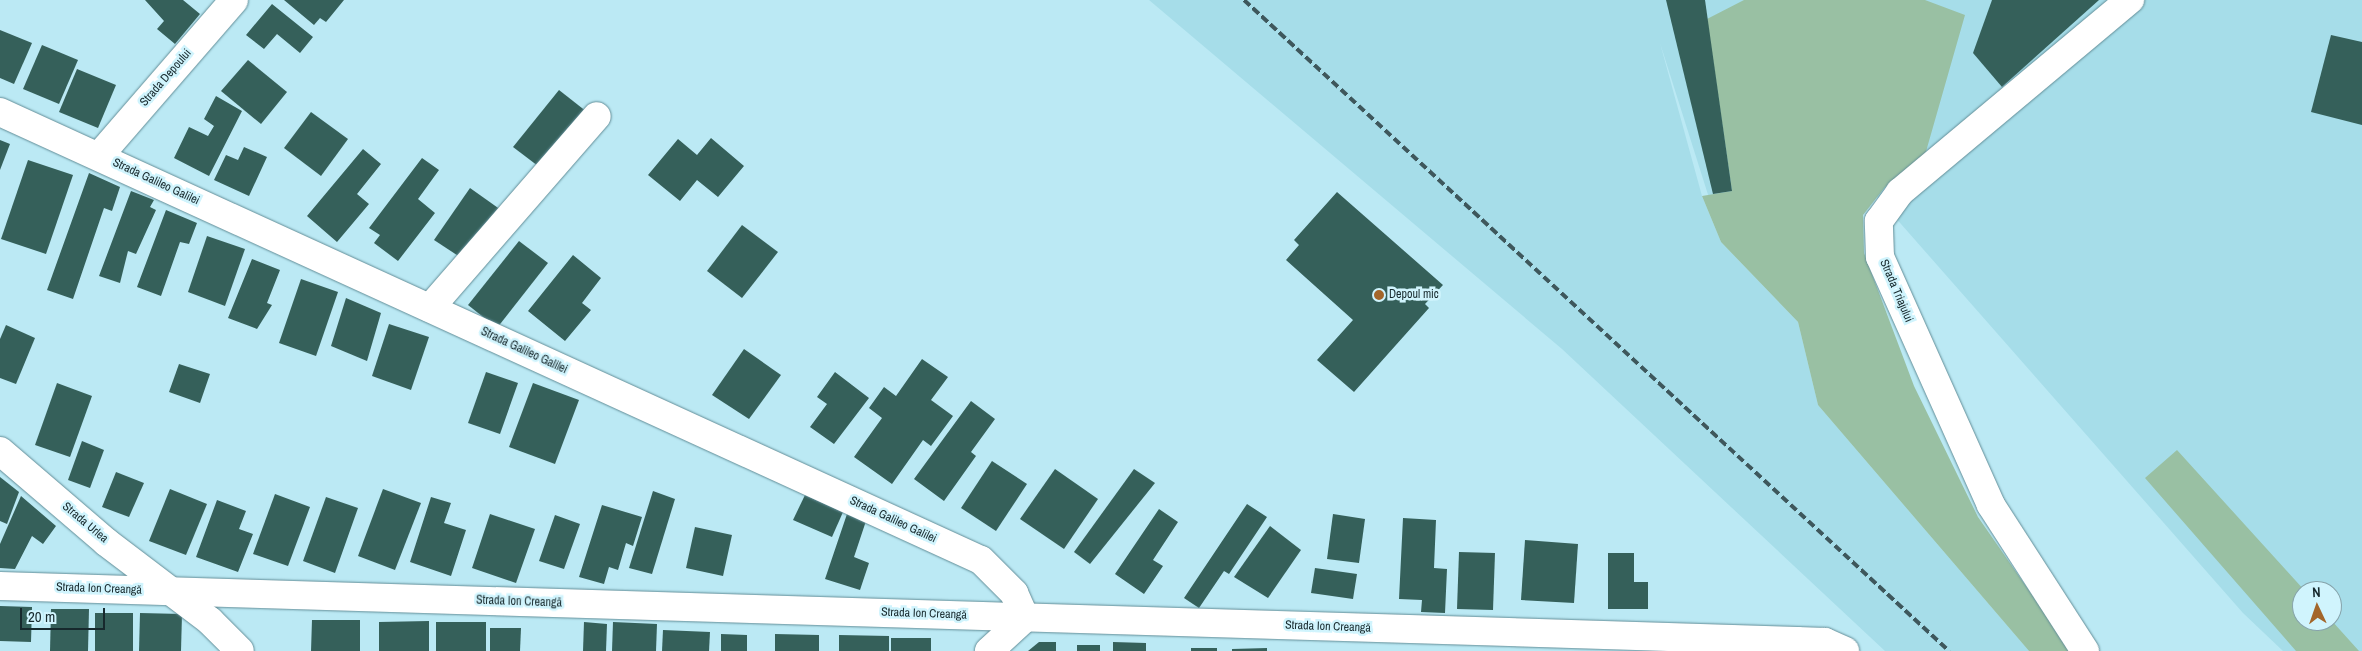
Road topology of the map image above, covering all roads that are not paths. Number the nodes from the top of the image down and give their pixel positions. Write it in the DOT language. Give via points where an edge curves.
graph roads {
  1 [pos="234,0"];
  2 [pos="2130,0"];
  3 [pos="0,112"];
  4 [pos="597,116"];
  5 [pos="98,156"];
  6 [pos="430,308"];
  7 [pos="0,451"];
  8 [pos="0,586"];
  9 [pos="172,592"];
  10 [pos="1025,618"];
  11 [pos="240,651"];
  12 [pos="989,651"];
  13 [pos="1845,651"];
  14 [pos="2085,651"];
  1 -- 5 [label="street, Strada Depoului"];
  2 -- 14 [label="street, Strada Triajului" via="1900,192 1879,221 1880,257 1991,505"];
  3 -- 5 [label="street, Strada Galileo Galilei"];
  4 -- 6 [label="street"];
  5 -- 6 [label="street, Strada Galileo Galilei"];
  6 -- 10 [label="street, Strada Galileo Galilei" via="981,560 1014,593"];
  7 -- 9 [label="street, Strada Urlea"];
  8 -- 9 [label="street, Strada Ion Creangă"];
  9 -- 10 [label="street, Strada Ion Creangă"];
  9 -- 11 [label="street, Strada Urlea"];
  10 -- 12 [label="street"];
  10 -- 13 [label="street, Strada Ion Creangă" via="1825,642"];
}
